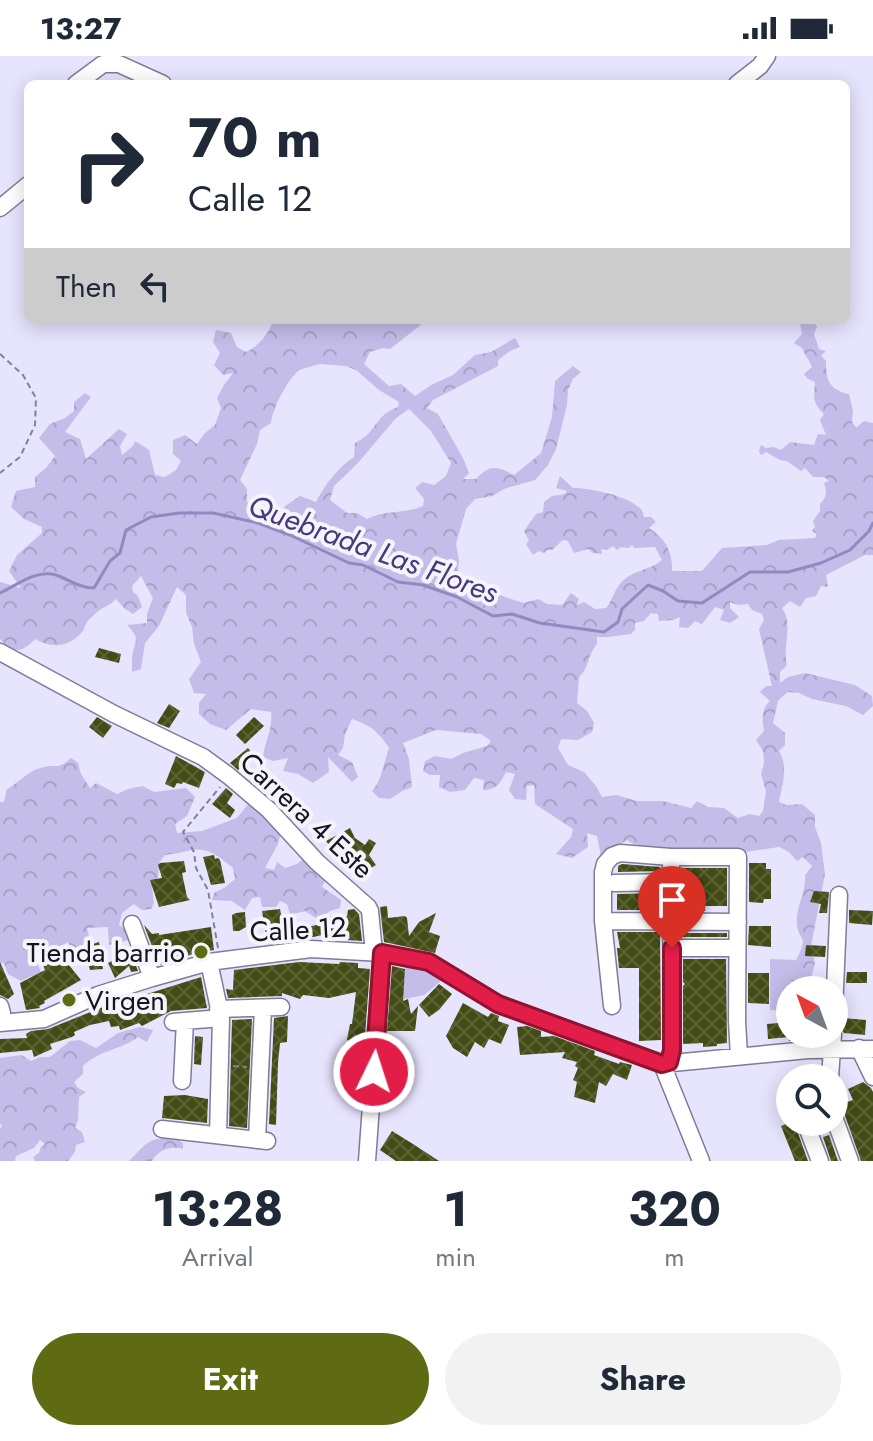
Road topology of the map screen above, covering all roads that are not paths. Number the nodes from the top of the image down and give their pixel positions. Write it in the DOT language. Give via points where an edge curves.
graph roads {
  1 [pos="767,56"];
  2 [pos="81,80"];
  3 [pos="154,80"];
  4 [pos="742,80"];
  5 [pos="24,188"];
  6 [pos="0,208"];
  7 [pos="0,652"];
  8 [pos="671,857"];
  9 [pos="671,882"];
  10 [pos="614,883"];
  11 [pos="839,895"];
  12 [pos="603,921"];
  13 [pos="672,922"];
  14 [pos="738,922"];
  15 [pos="132,924"];
  16 [pos="672,948"];
  17 [pos="737,948"];
  18 [pos="378,953"];
  19 [pos="215,962"];
  20 [pos="836,976"];
  21 [pos="152,978"];
  22 [pos="0,1006"];
  23 [pos="612,1006"];
  24 [pos="281,1007"];
  25 [pos="263,1008"];
  26 [pos="219,1014"];
  27 [pos="0,1023"];
  28 [pos="793,1048"];
  29 [pos="866,1049"];
  30 [pos="739,1056"];
  31 [pos="666,1063"];
  32 [pos="873,1077"];
  33 [pos="182,1081"];
  34 [pos="162,1129"];
  35 [pos="218,1135"];
  36 [pos="810,1136"];
  37 [pos="841,1136"];
  38 [pos="367,1161"];
  39 [pos="701,1161"];
  40 [pos="820,1161"];
  41 [pos="850,1161"];
  1 -- 4 [label="street"];
  2 -- 3 [label="street" via="103,64 119,64"];
  5 -- 6 [label="street"];
  7 -- 18 [label="street, Carrera 4 Este" via="203,757 229,776 368,907"];
  8 -- 9 [label="street"];
  8 -- 12 [label="street" via="612,856 603,872"];
  8 -- 14 [label="street" via="738,857"];
  9 -- 10 [label="street"];
  9 -- 13 [label="street"];
  11 -- 20 [label="street"];
  12 -- 13 [label="street"];
  12 -- 23 [label="street"];
  13 -- 14 [label="street"];
  13 -- 16 [label="street"];
  14 -- 17 [label="street"];
  15 -- 21 [label="street"];
  16 -- 17 [label="street"];
  16 -- 31 [label="street" via="672,1050"];
  17 -- 30 [label="street"];
  18 -- 19 [label="street, Calle 12" via="311,949"];
  18 -- 31 [label="street, Calle 12" via="429,962 498,1004"];
  18 -- 38 [label="street, Carrera 4 Este"];
  19 -- 21 [label="street, Calle 12"];
  19 -- 26 [label="street"];
  21 -- 27 [label="street, Calle 12" via="44,1019"];
  22 -- 27 [label="street"];
  24 -- 25 [label="street"];
  25 -- 26 [label="street"];
  25 -- 35 [label="street" via="262,1140"];
  26 -- 33 [label="street" via="179,1022"];
  26 -- 35 [label="street"];
  28 -- 30 [label="street, Calle 12"];
  29 -- 32 [label="street"];
  30 -- 31 [label="street, Calle 12"];
  31 -- 39 [label="street"];
  34 -- 35 [label="street"];
  36 -- 40 [label="street"];
  37 -- 41 [label="street"];
}
